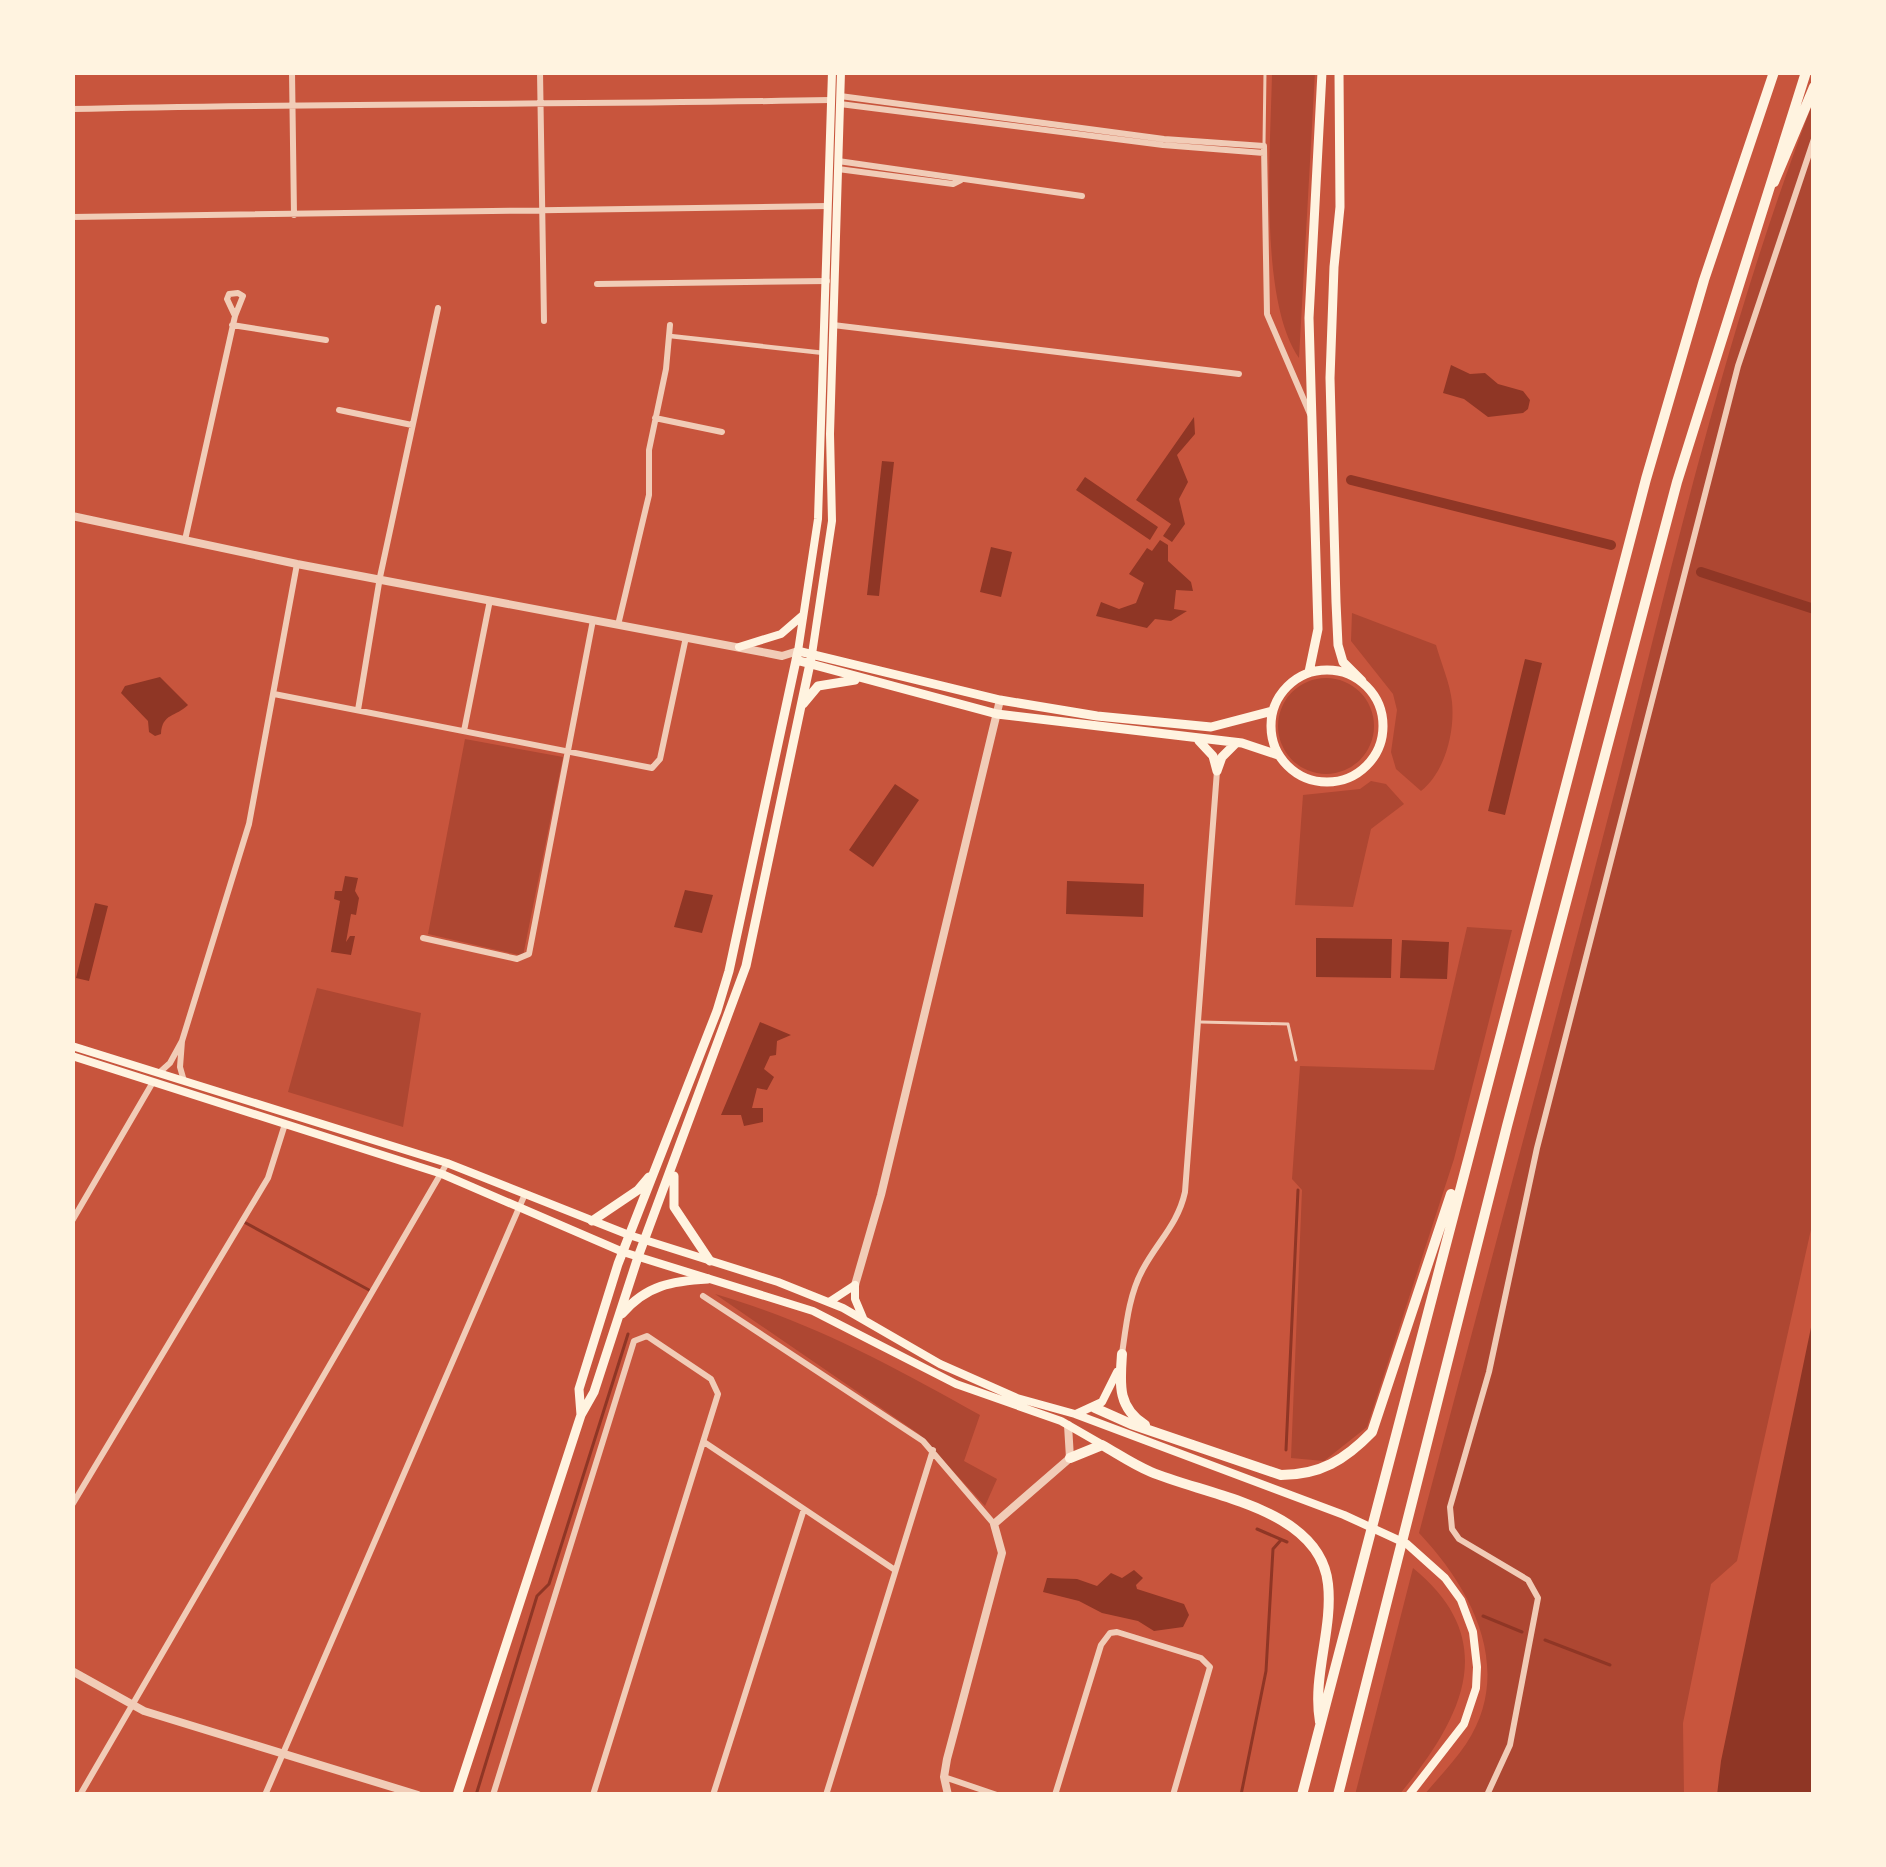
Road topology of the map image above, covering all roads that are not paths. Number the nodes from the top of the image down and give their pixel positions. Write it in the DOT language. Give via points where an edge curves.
graph roads {
  1 [pos="292,72"];
  2 [pos="540,72"];
  3 [pos="832,72"];
  4 [pos="841,72"];
  5 [pos="1265,72"];
  6 [pos="1322,72"];
  7 [pos="1774,72"];
  8 [pos="1806,72"];
  9 [pos="1341,74"];
  10 [pos="1814,87"];
  11 [pos="837,100"];
  12 [pos="294,104"];
  13 [pos="540,106"];
  14 [pos="72,109"];
  15 [pos="1814,140"];
  16 [pos="1264,149"];
  17 [pos="838,165"];
  18 [pos="1082,196"];
  19 [pos="827,206"];
  20 [pos="1761,206"];
  21 [pos="540,212"];
  22 [pos="294,215"];
  23 [pos="72,218"];
  24 [pos="826,281"];
  25 [pos="597,284"];
  26 [pos="438,308"];
  27 [pos="544,320"];
  28 [pos="829,323"];
  29 [pos="670,325"];
  30 [pos="670,336"];
  31 [pos="326,340"];
  32 [pos="824,353"];
  33 [pos="1239,374"];
  34 [pos="339,410"];
  35 [pos="1310,415"];
  36 [pos="656,418"];
  37 [pos="412,425"];
  38 [pos="722,432"];
  39 [pos="72,516"];
  40 [pos="185,540"];
  41 [pos="297,564"];
  42 [pos="380,577"];
  43 [pos="490,600"];
  44 [pos="805,614"];
  45 [pos="593,620"];
  46 [pos="618,625"];
  47 [pos="686,637"];
  48 [pos="739,647"];
  49 [pos="793,655"];
  50 [pos="811,659"];
  51 [pos="1309,672"];
  52 [pos="859,679"];
  53 [pos="1362,681"];
  54 [pos="274,694"];
  55 [pos="1000,700"];
  56 [pos="800,708"];
  57 [pos="358,710"];
  58 [pos="1272,711"];
  59 [pos="997,714"];
  60 [pos="464,730"];
  61 [pos="1194,738"];
  62 [pos="1236,743"];
  63 [pos="569,750"];
  64 [pos="1278,755"];
  65 [pos="1217,771"];
  66 [pos="423,938"];
  67 [pos="1198,1022"];
  68 [pos="182,1041"];
  69 [pos="72,1051"];
  70 [pos="1296,1060"];
  71 [pos="156,1078"];
  72 [pos="184,1081"];
  73 [pos="1477,1119"];
  74 [pos="285,1124"];
  75 [pos="447,1163"];
  76 [pos="674,1165"];
  77 [pos="655,1169"];
  78 [pos="442,1174"];
  79 [pos="525,1194"];
  80 [pos="520,1208"];
  81 [pos="72,1220"];
  82 [pos="592,1221"];
  83 [pos="629,1235"];
  84 [pos="644,1240"];
  85 [pos="623,1252"];
  86 [pos="638,1257"];
  87 [pos="710,1261"];
  88 [pos="708,1279"];
  89 [pos="855,1285"];
  90 [pos="703,1296"];
  91 [pos="828,1302"];
  92 [pos="616,1323"];
  93 [pos="866,1323"];
  94 [pos="1122,1354"];
  95 [pos="1094,1408"];
  96 [pos="1075,1414"];
  97 [pos="581,1415"];
  98 [pos="1068,1425"];
  99 [pos="1161,1435"];
  100 [pos="703,1442"];
  101 [pos="1102,1445"];
  102 [pos="933,1450"];
  103 [pos="1070,1458"];
  104 [pos="72,1505"];
  105 [pos="804,1509"];
  106 [pos="994,1524"];
  107 [pos="896,1570"];
  108 [pos="72,1672"];
  109 [pos="132,1707"];
  110 [pos="1321,1725"];
  111 [pos="283,1754"];
  112 [pos="944,1778"];
  113 [pos="80,1795"];
  114 [pos="265,1795"];
  115 [pos="418,1795"];
  116 [pos="457,1795"];
  117 [pos="493,1795"];
  118 [pos="593,1795"];
  119 [pos="713,1795"];
  120 [pos="826,1795"];
  121 [pos="948,1795"];
  122 [pos="997,1795"];
  123 [pos="1055,1795"];
  124 [pos="1173,1795"];
  125 [pos="1303,1795"];
  126 [pos="1337,1795"];
  127 [pos="1409,1795"];
  128 [pos="1487,1795"];
  1 -- 12 [label="street"];
  2 -- 13 [label="street"];
  3 -- 11 [label="main road"];
  4 -- 11 [label="main road"];
  5 -- 16 [label="lane"];
  6 -- 35 [label="main road"];
  7 -- 73 [label="highway" via="1681,352"];
  8 -- 20 [label="highway"];
  9 -- 53 [label="main road" via="1330,378 1338,645"];
  10 -- 20 [label="highway"];
  11 -- 13 [label="street"];
  11 -- 16 [label="street"];
  11 -- 17 [label="main road"];
  11 -- 19 [label="main road"];
  12 -- 13 [label="street"];
  12 -- 14 [label="street"];
  12 -- 22 [label="street"];
  13 -- 21 [label="street"];
  15 -- 128 [label="street" via="1738,366 1450,1508 1459,1539 1528,1580 1538,1598 1510,1744"];
  16 -- 35 [label="street" via="1267,314"];
  17 -- 18 [label="street"];
  17 -- 28 [label="main road"];
  19 -- 21 [label="street"];
  19 -- 24 [label="main road"];
  20 -- 126 [label="highway" via="1671,505"];
  21 -- 22 [label="street"];
  21 -- 27 [label="street"];
  22 -- 23 [label="street"];
  24 -- 25 [label="street"];
  24 -- 28 [label="main road"];
  26 -- 37 [label="street"];
  28 -- 32 [label="main road"];
  28 -- 33 [label="street"];
  28 -- 50 [label="main road" via="832,521"];
  29 -- 30 [label="street"];
  30 -- 32 [label="street"];
  30 -- 36 [label="street"];
  31 -- 40 [label="street" via="234,320"];
  32 -- 44 [label="main road" via="818,519"];
  34 -- 37 [label="street"];
  35 -- 51 [label="main road" via="1318,628"];
  36 -- 38 [label="street"];
  36 -- 46 [label="street" via="649,495"];
  37 -- 42 [label="street"];
  39 -- 40 [label="street"];
  40 -- 41 [label="street"];
  41 -- 42 [label="street"];
  41 -- 54 [label="street"];
  42 -- 43 [label="street"];
  42 -- 57 [label="street"];
  43 -- 45 [label="street"];
  43 -- 60 [label="street"];
  44 -- 48 [label="main road" via="781,634"];
  44 -- 49 [label="main road"];
  45 -- 46 [label="street"];
  45 -- 63 [label="street"];
  46 -- 47 [label="street"];
  47 -- 48 [label="street"];
  47 -- 63 [label="street" via="655,766"];
  48 -- 49 [label="street"];
  49 -- 50 [label="main road"];
  49 -- 77 [label="main road" via="729,970"];
  50 -- 52 [label="main road"];
  50 -- 55 [label="main road"];
  50 -- 56 [label="main road"];
  51 -- 53 [label="main road" via="1346,672"];
  51 -- 58 [label="main road"];
  52 -- 56 [label="main road" via="818,686"];
  52 -- 59 [label="main road"];
  53 -- 64 [label="main road" via="1383,726 1362,770 1313,782"];
  54 -- 57 [label="street"];
  54 -- 68 [label="street" via="249,824"];
  55 -- 58 [label="main road" via="1181,726 1233,724"];
  55 -- 59 [label="street"];
  56 -- 76 [label="main road" via="746,966"];
  57 -- 60 [label="street"];
  58 -- 64 [label="main road"];
  59 -- 61 [label="main road"];
  59 -- 89 [label="street"];
  60 -- 63 [label="street"];
  61 -- 62 [label="main road"];
  61 -- 65 [label="main road"];
  62 -- 64 [label="main road"];
  62 -- 65 [label="main road"];
  63 -- 66 [label="street" via="529,954"];
  65 -- 67 [label="street"];
  67 -- 70 [label="lane" via="1288,1024"];
  67 -- 94 [label="street" via="1181,1211 1140,1273"];
  68 -- 71 [label="street"];
  68 -- 72 [label="street"];
  69 -- 71 [label="main road"];
  71 -- 72 [label="main road"];
  71 -- 74 [label="main road"];
  71 -- 81 [label="street"];
  72 -- 75 [label="main road"];
  73 -- 99 [label="highway" via="1372,1432 1353,1452 1327,1468 1281,1475"];
  73 -- 110 [label="highway"];
  74 -- 78 [label="main road"];
  74 -- 104 [label="street" via="268,1178"];
  75 -- 78 [label="street"];
  75 -- 79 [label="main road"];
  76 -- 84 [label="main road"];
  76 -- 87 [label="main road" via="674,1207"];
  77 -- 82 [label="main road"];
  77 -- 83 [label="main road"];
  78 -- 80 [label="main road"];
  78 -- 109 [label="street"];
  79 -- 80 [label="street"];
  79 -- 82 [label="main road"];
  80 -- 85 [label="main road"];
  80 -- 111 [label="street"];
  82 -- 83 [label="main road"];
  83 -- 84 [label="main road"];
  83 -- 85 [label="main road"];
  84 -- 86 [label="main road"];
  84 -- 87 [label="main road"];
  85 -- 86 [label="main road"];
  85 -- 97 [label="main road" via="579,1389"];
  86 -- 88 [label="main road"];
  86 -- 92 [label="main road"];
  87 -- 91 [label="main road"];
  88 -- 92 [label="main road" via="654,1288"];
  88 -- 98 [label="main road" via="813,1311 956,1384"];
  89 -- 91 [label="main road"];
  89 -- 93 [label="main road"];
  90 -- 102 [label="street"];
  91 -- 93 [label="main road"];
  92 -- 97 [label="main road"];
  93 -- 96 [label="main road" via="994,1388"];
  94 -- 95 [label="main road" via="1110,1392"];
  94 -- 99 [label="highway" via="1126,1409"];
  95 -- 96 [label="main road"];
  95 -- 99 [label="highway"];
  96 -- 127 [label="main road" via="1344,1515 1422,1555 1461,1600 1473,1632 1476,1688 1454,1740"];
  97 -- 116 [label="main road"];
  98 -- 101 [label="main road"];
  98 -- 103 [label="street"];
  100 -- 105 [label="street"];
  100 -- 117 [label="street" via="716,1385 646,1336 634,1340"];
  100 -- 118 [label="street"];
  101 -- 103 [label="highway"];
  101 -- 110 [label="highway" via="1149,1472 1281,1520 1314,1545 1328,1586"];
  102 -- 106 [label="street"];
  102 -- 107 [label="street"];
  103 -- 106 [label="street"];
  105 -- 107 [label="street"];
  105 -- 119 [label="street"];
  106 -- 112 [label="street" via="1002,1553"];
  107 -- 120 [label="street"];
  108 -- 109 [label="street"];
  109 -- 111 [label="street"];
  109 -- 113 [label="street"];
  110 -- 125 [label="highway"];
  111 -- 114 [label="street"];
  111 -- 115 [label="street"];
  112 -- 121 [label="street"];
  112 -- 122 [label="street"];
  123 -- 124 [label="street" via="1101,1645 1117,1632 1210,1667"];
}
